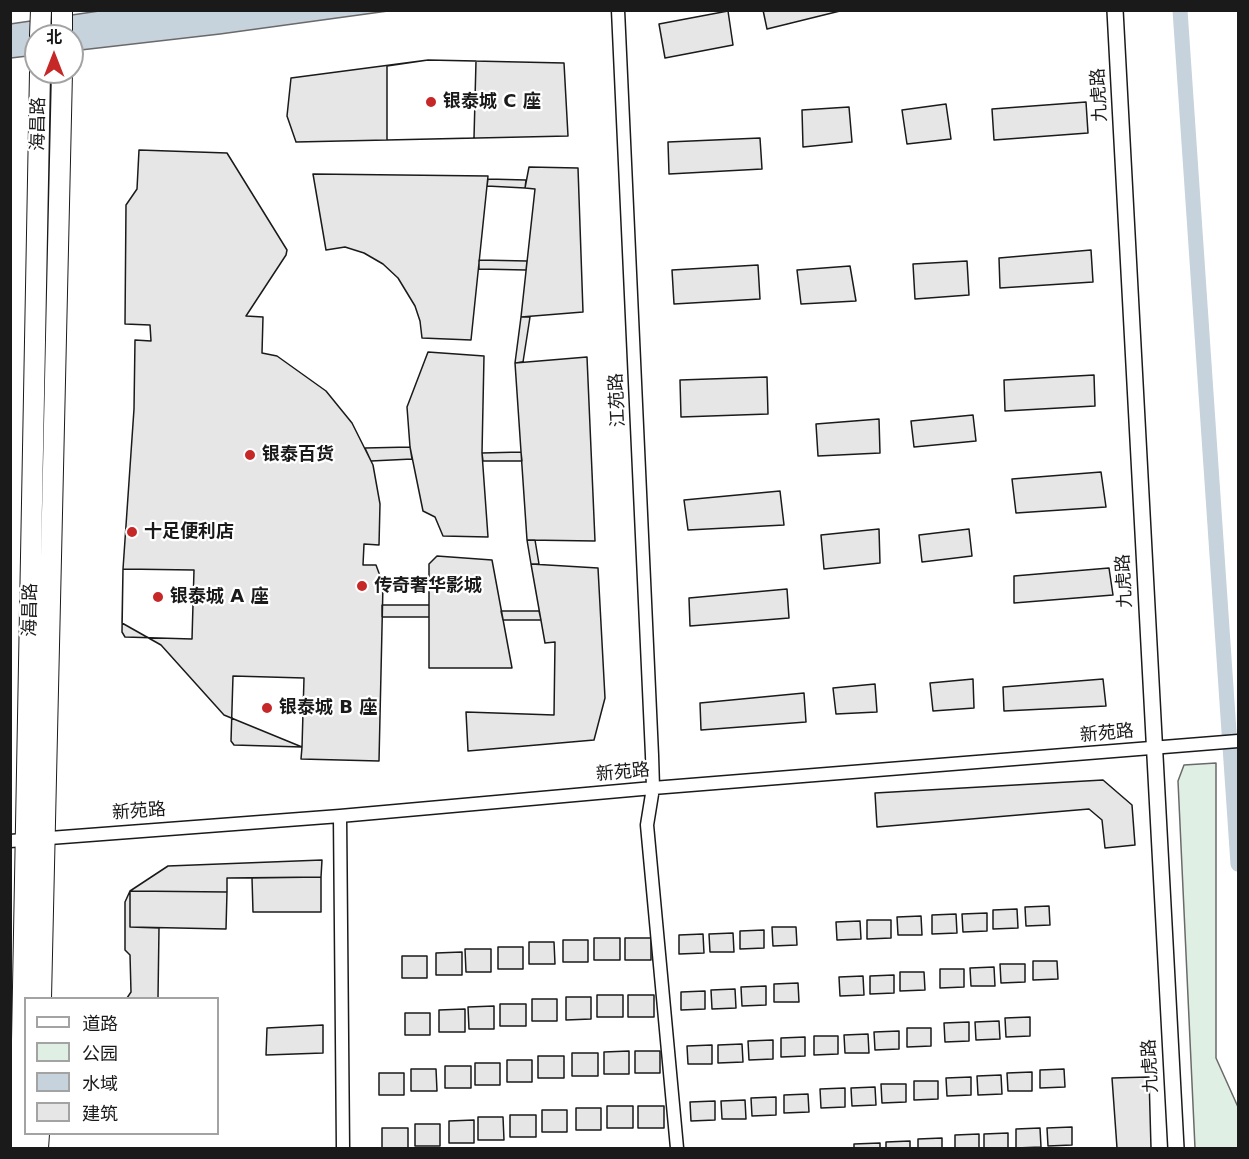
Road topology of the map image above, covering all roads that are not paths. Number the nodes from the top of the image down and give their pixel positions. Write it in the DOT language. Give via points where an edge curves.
graph roads {
  1 [pos="618,10"];
  2 [pos="1115,10"];
  3 [pos="40,84"];
  4 [pos="61,84"];
  5 [pos="1239,741"];
  6 [pos="1153,748"];
  7 [pos="653,788"];
  8 [pos="340,816"];
  9 [pos="27,839"];
  10 [pos="41,997"];
  11 [pos="20,1149"];
  12 [pos="343,1149"];
  13 [pos="678,1149"];
  14 [pos="1176,1149"];
  1 -- 7 [label="street, 江苑路"];
  2 -- 6 [label="street, 九虎路"];
  3 -- 9 [label="main road, 海昌路"];
  4 -- 9 [label="main road, 海昌路"];
  5 -- 6 [label="street, 新苑路"];
  6 -- 7 [label="street, 新苑路"];
  6 -- 14 [label="street, 九虎路"];
  7 -- 8 [label="street, 新苑路"];
  7 -- 13 [label="street, 江苑路" via="647,825"];
  8 -- 9 [label="street, 新苑路"];
  8 -- 12 [label="street"];
  9 -- 10 [label="main road, 海昌路"];
  9 -- 11 [label="main road, 海昌路"];
}
